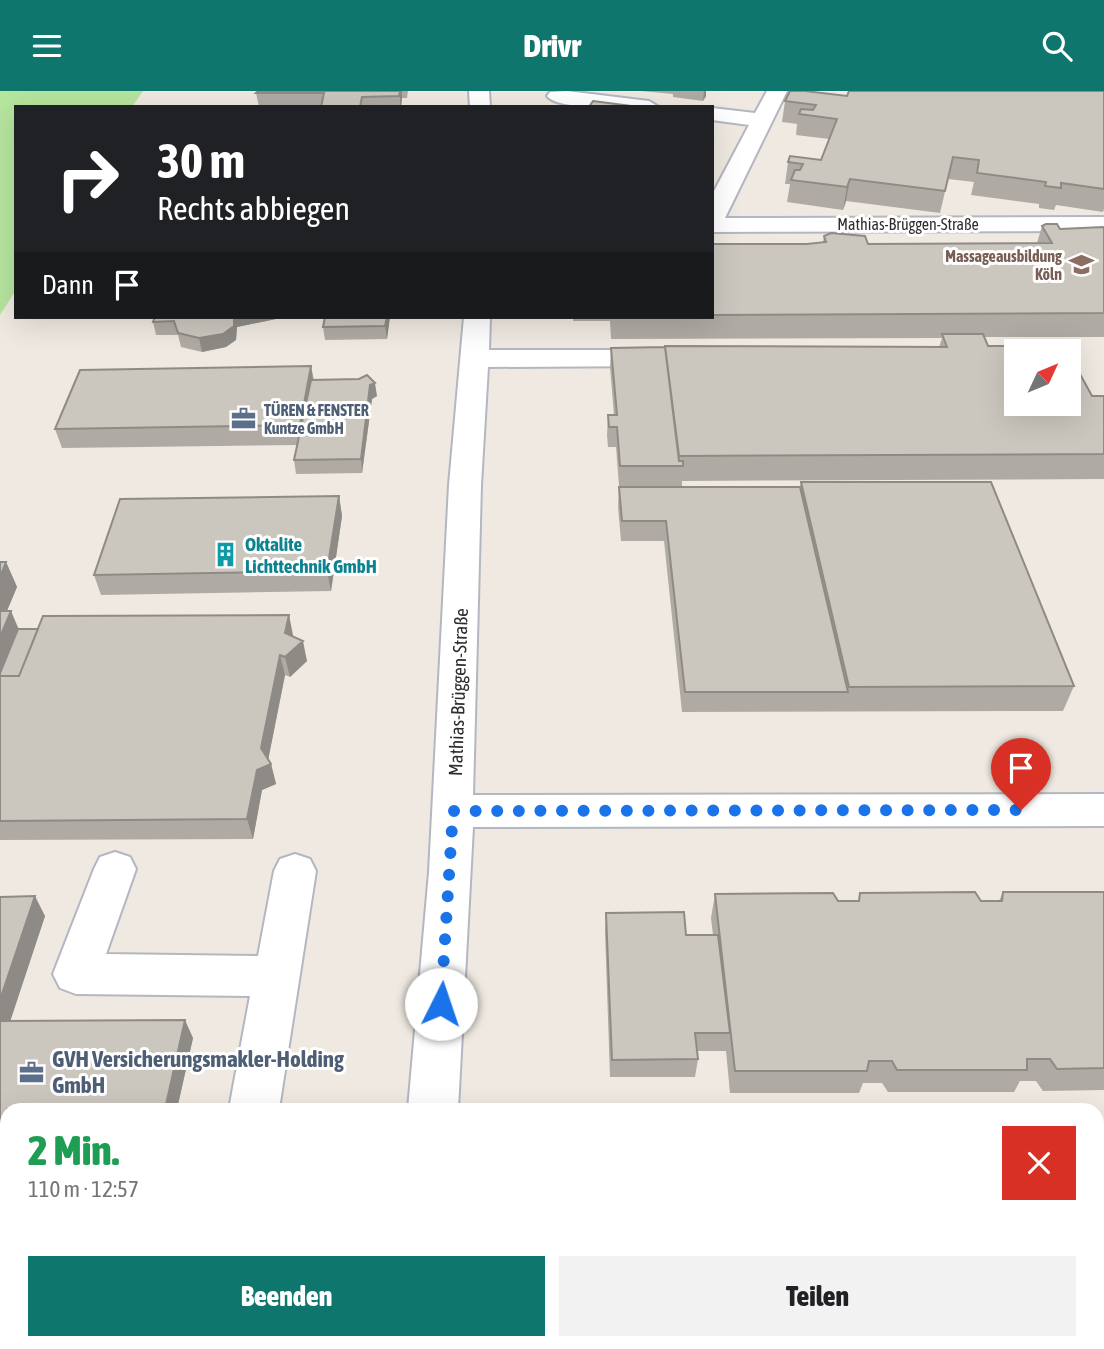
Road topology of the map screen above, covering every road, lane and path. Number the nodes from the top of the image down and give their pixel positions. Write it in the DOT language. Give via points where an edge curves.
graph roads {
  1 [pos="777,91"];
  2 [pos="557,96"];
  3 [pos="632,105"];
  4 [pos="714,114"];
  5 [pos="761,120"];
  6 [pos="714,218"];
  7 [pos="714,222"];
  8 [pos="1104,224"];
  9 [pos="477,319"];
  10 [pos="689,358"];
  11 [pos="474,359"];
  12 [pos="1104,810"];
  13 [pos="453,811"];
  14 [pos="115,869"];
  15 [pos="295,871"];
  16 [pos="276,976"];
  17 [pos="255,1103"];
  18 [pos="433,1103"];
  1 -- 5 [label="street, Mathias-Brüggen-Straße"];
  2 -- 3 [label="street"];
  4 -- 5 [label="street"];
  5 -- 6 [label="street, Mathias-Brüggen-Straße"];
  7 -- 8 [label="street, Mathias-Brüggen-Straße"];
  9 -- 11 [label="street, Mathias-Brüggen-Straße"];
  10 -- 11 [label="street"];
  11 -- 13 [label="street, Mathias-Brüggen-Straße"];
  12 -- 13 [label="street"];
  13 -- 18 [label="street, Mathias-Brüggen-Straße"];
  14 -- 16 [label="street" via="76,974"];
  15 -- 16 [label="street"];
  16 -- 17 [label="street"];
}
